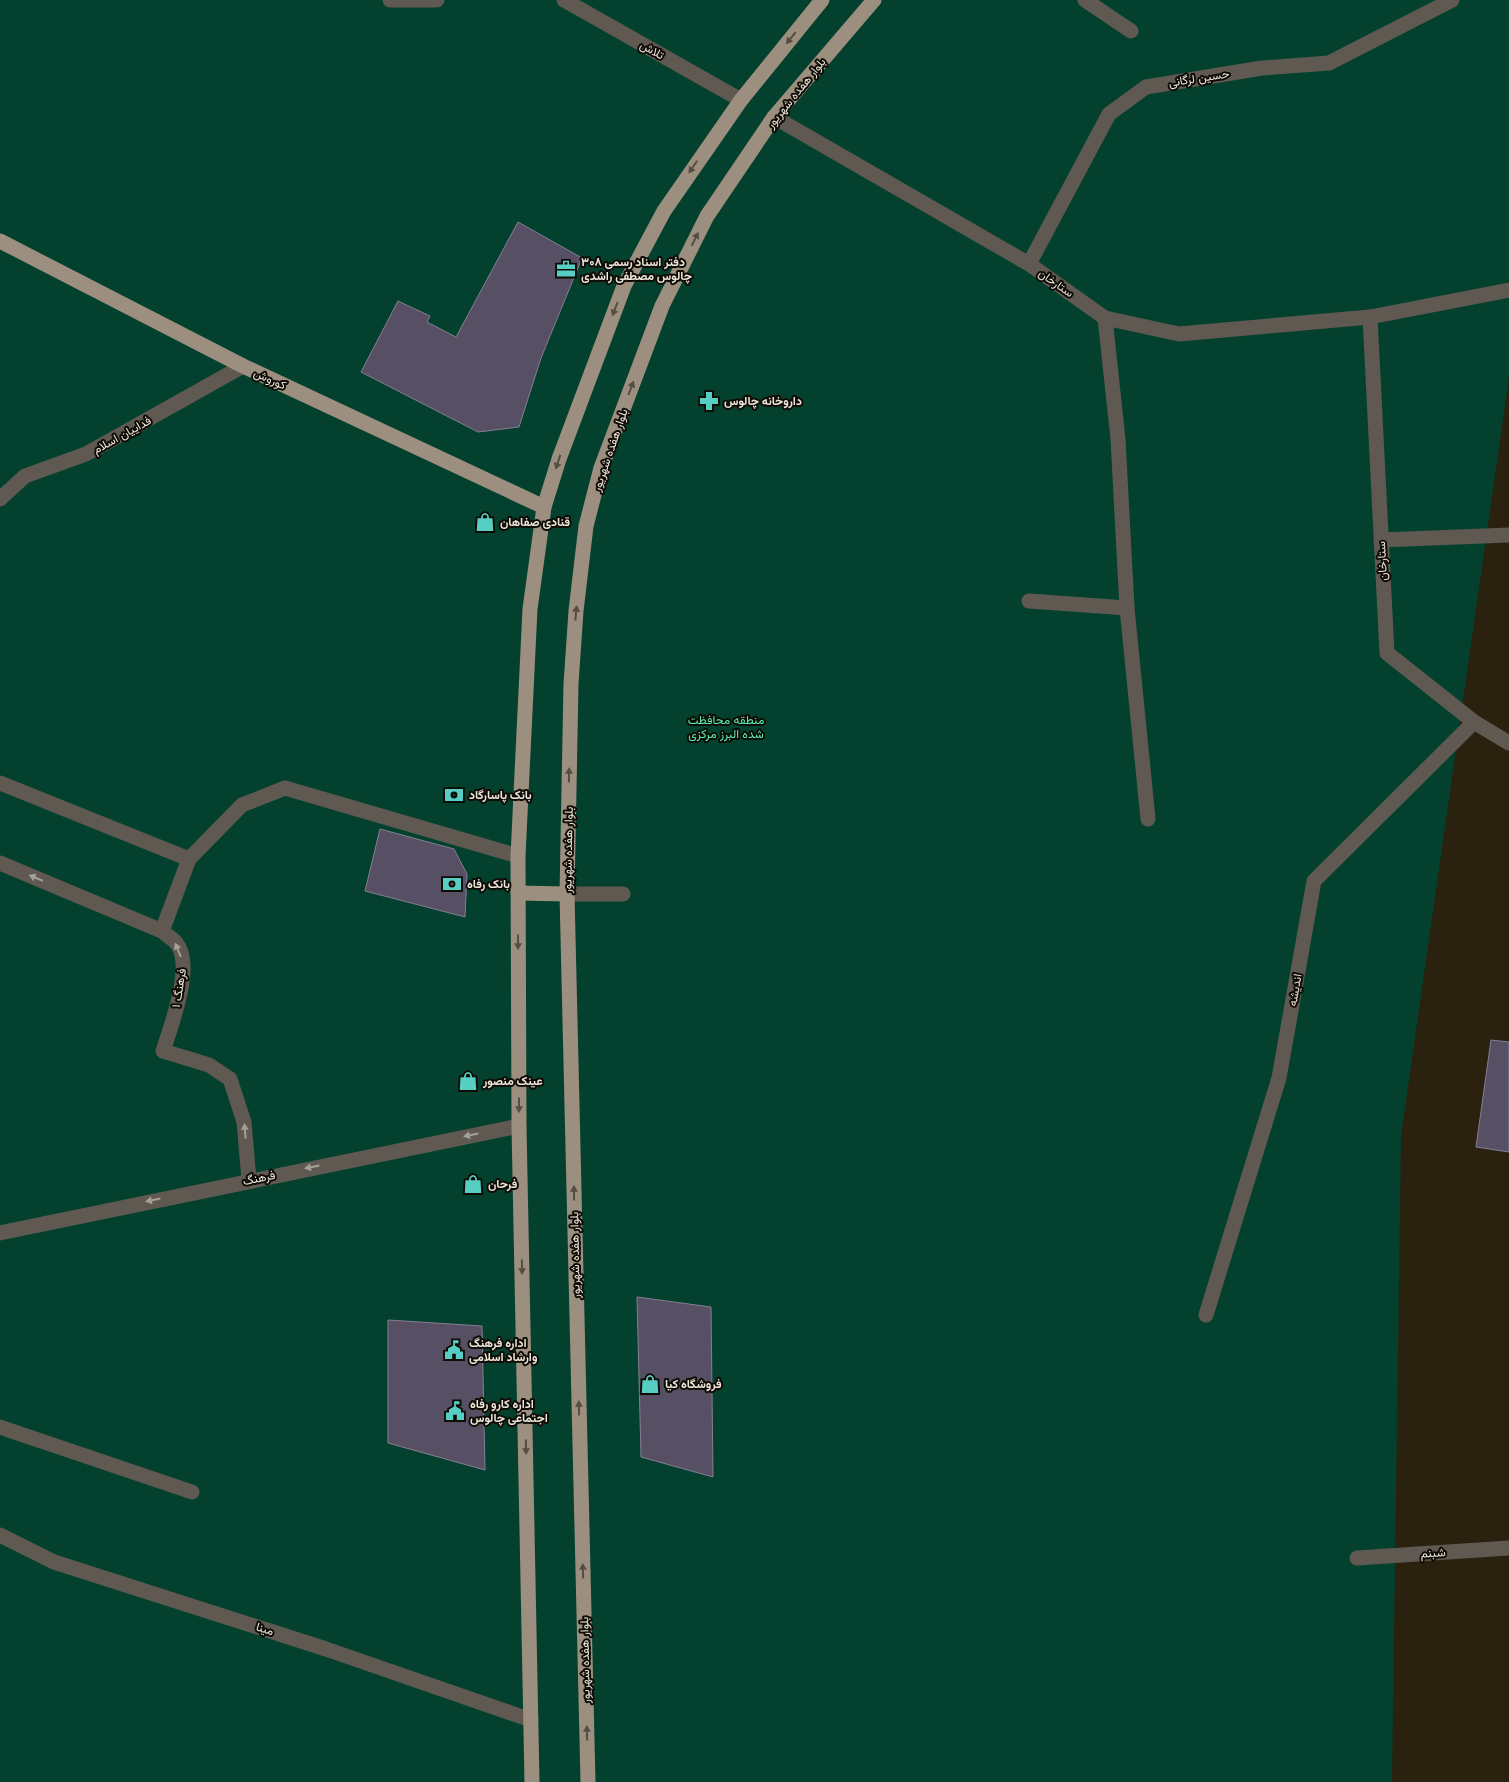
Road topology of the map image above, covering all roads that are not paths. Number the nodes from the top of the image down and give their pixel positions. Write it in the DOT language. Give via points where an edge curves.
graph roads {
  1 [pos="390,0"];
  2 [pos="437,0"];
  3 [pos="564,0"];
  4 [pos="822,0"];
  5 [pos="874,0"];
  6 [pos="1085,0"];
  7 [pos="1452,0"];
  8 [pos="1131,32"];
  9 [pos="741,100"];
  10 [pos="774,117"];
  11 [pos="0,241"];
  12 [pos="1029,264"];
  13 [pos="1509,290"];
  14 [pos="1370,317"];
  15 [pos="1105,318"];
  16 [pos="243,366"];
  17 [pos="0,499"];
  18 [pos="544,507"];
  19 [pos="1509,535"];
  20 [pos="1381,540"];
  21 [pos="1030,601"];
  22 [pos="1127,608"];
  23 [pos="1474,722"];
  24 [pos="1509,743"];
  25 [pos="0,784"];
  26 [pos="1148,819"];
  27 [pos="518,856"];
  28 [pos="189,859"];
  29 [pos="0,863"];
  30 [pos="518,894"];
  31 [pos="567,894"];
  32 [pos="623,894"];
  33 [pos="162,931"];
  34 [pos="519,1126"];
  35 [pos="249,1180"];
  36 [pos="0,1233"];
  37 [pos="1206,1314"];
  38 [pos="0,1427"];
  39 [pos="192,1492"];
  40 [pos="0,1535"];
  41 [pos="1509,1548"];
  42 [pos="1357,1558"];
  43 [pos="531,1720"];
  44 [pos="532,1782"];
  45 [pos="588,1782"];
  1 -- 2 [label="street"];
  3 -- 9 [label="street, تلاش"];
  4 -- 9 [label="main road, one-way"];
  5 -- 10 [label="main road, بلوار هفده شهریور"];
  6 -- 8 [label="street"];
  7 -- 12 [label="street, حسین لرگانی" via="1328,63 1253,70 1146,87 1109,114"];
  9 -- 18 [label="main road, one-way" via="664,211 624,286"];
  10 -- 12 [label="street, ستارخان"];
  31 -- 10 [label="main road, بلوار هفده شهریور, one-way" via="571,684 576,611 586,526 601,468 662,306 707,216"];
  11 -- 16 [label="main road, کوروش"];
  12 -- 15 [label="street, ستارخان"];
  13 -- 14 [label="street, ستارخان"];
  14 -- 15 [label="street, ستارخان" via="1179,334"];
  14 -- 20 [label="street, ستارخان"];
  15 -- 22 [label="street" via="1118,439"];
  16 -- 17 [label="street, فداییان اسلام" via="86,454 25,476"];
  16 -- 18 [label="main road, کوروش"];
  18 -- 27 [label="main road" via="530,609"];
  19 -- 20 [label="street"];
  20 -- 23 [label="street, ستارخان" via="1387,653"];
  21 -- 22 [label="street"];
  22 -- 26 [label="street"];
  23 -- 24 [label="street, ستارخان"];
  23 -- 37 [label="street, اندیشه" via="1314,882 1279,1078"];
  25 -- 28 [label="street"];
  27 -- 28 [label="street" via="285,788 242,805"];
  27 -- 30 [label="main road"];
  28 -- 33 [label="street"];
  33 -- 29 [label="street, فرهنگ ۱, one-way"];
  30 -- 31 [label="main road"];
  30 -- 34 [label="main road, one-way"];
  31 -- 32 [label="street"];
  45 -- 31 [label="main road, بلوار هفده شهریور, one-way"];
  35 -- 33 [label="street, فرهنگ ۱, one-way" via="244,1122 230,1079 209,1065 163,1051 184,966 178,944"];
  34 -- 35 [label="street, فرهنگ, one-way"];
  34 -- 43 [label="main road, one-way"];
  35 -- 36 [label="street, فرهنگ, one-way"];
  38 -- 39 [label="street"];
  40 -- 43 [label="street, مینا" via="54,1562 326,1649"];
  41 -- 42 [label="street, شبنم"];
  43 -- 44 [label="main road"];
}
